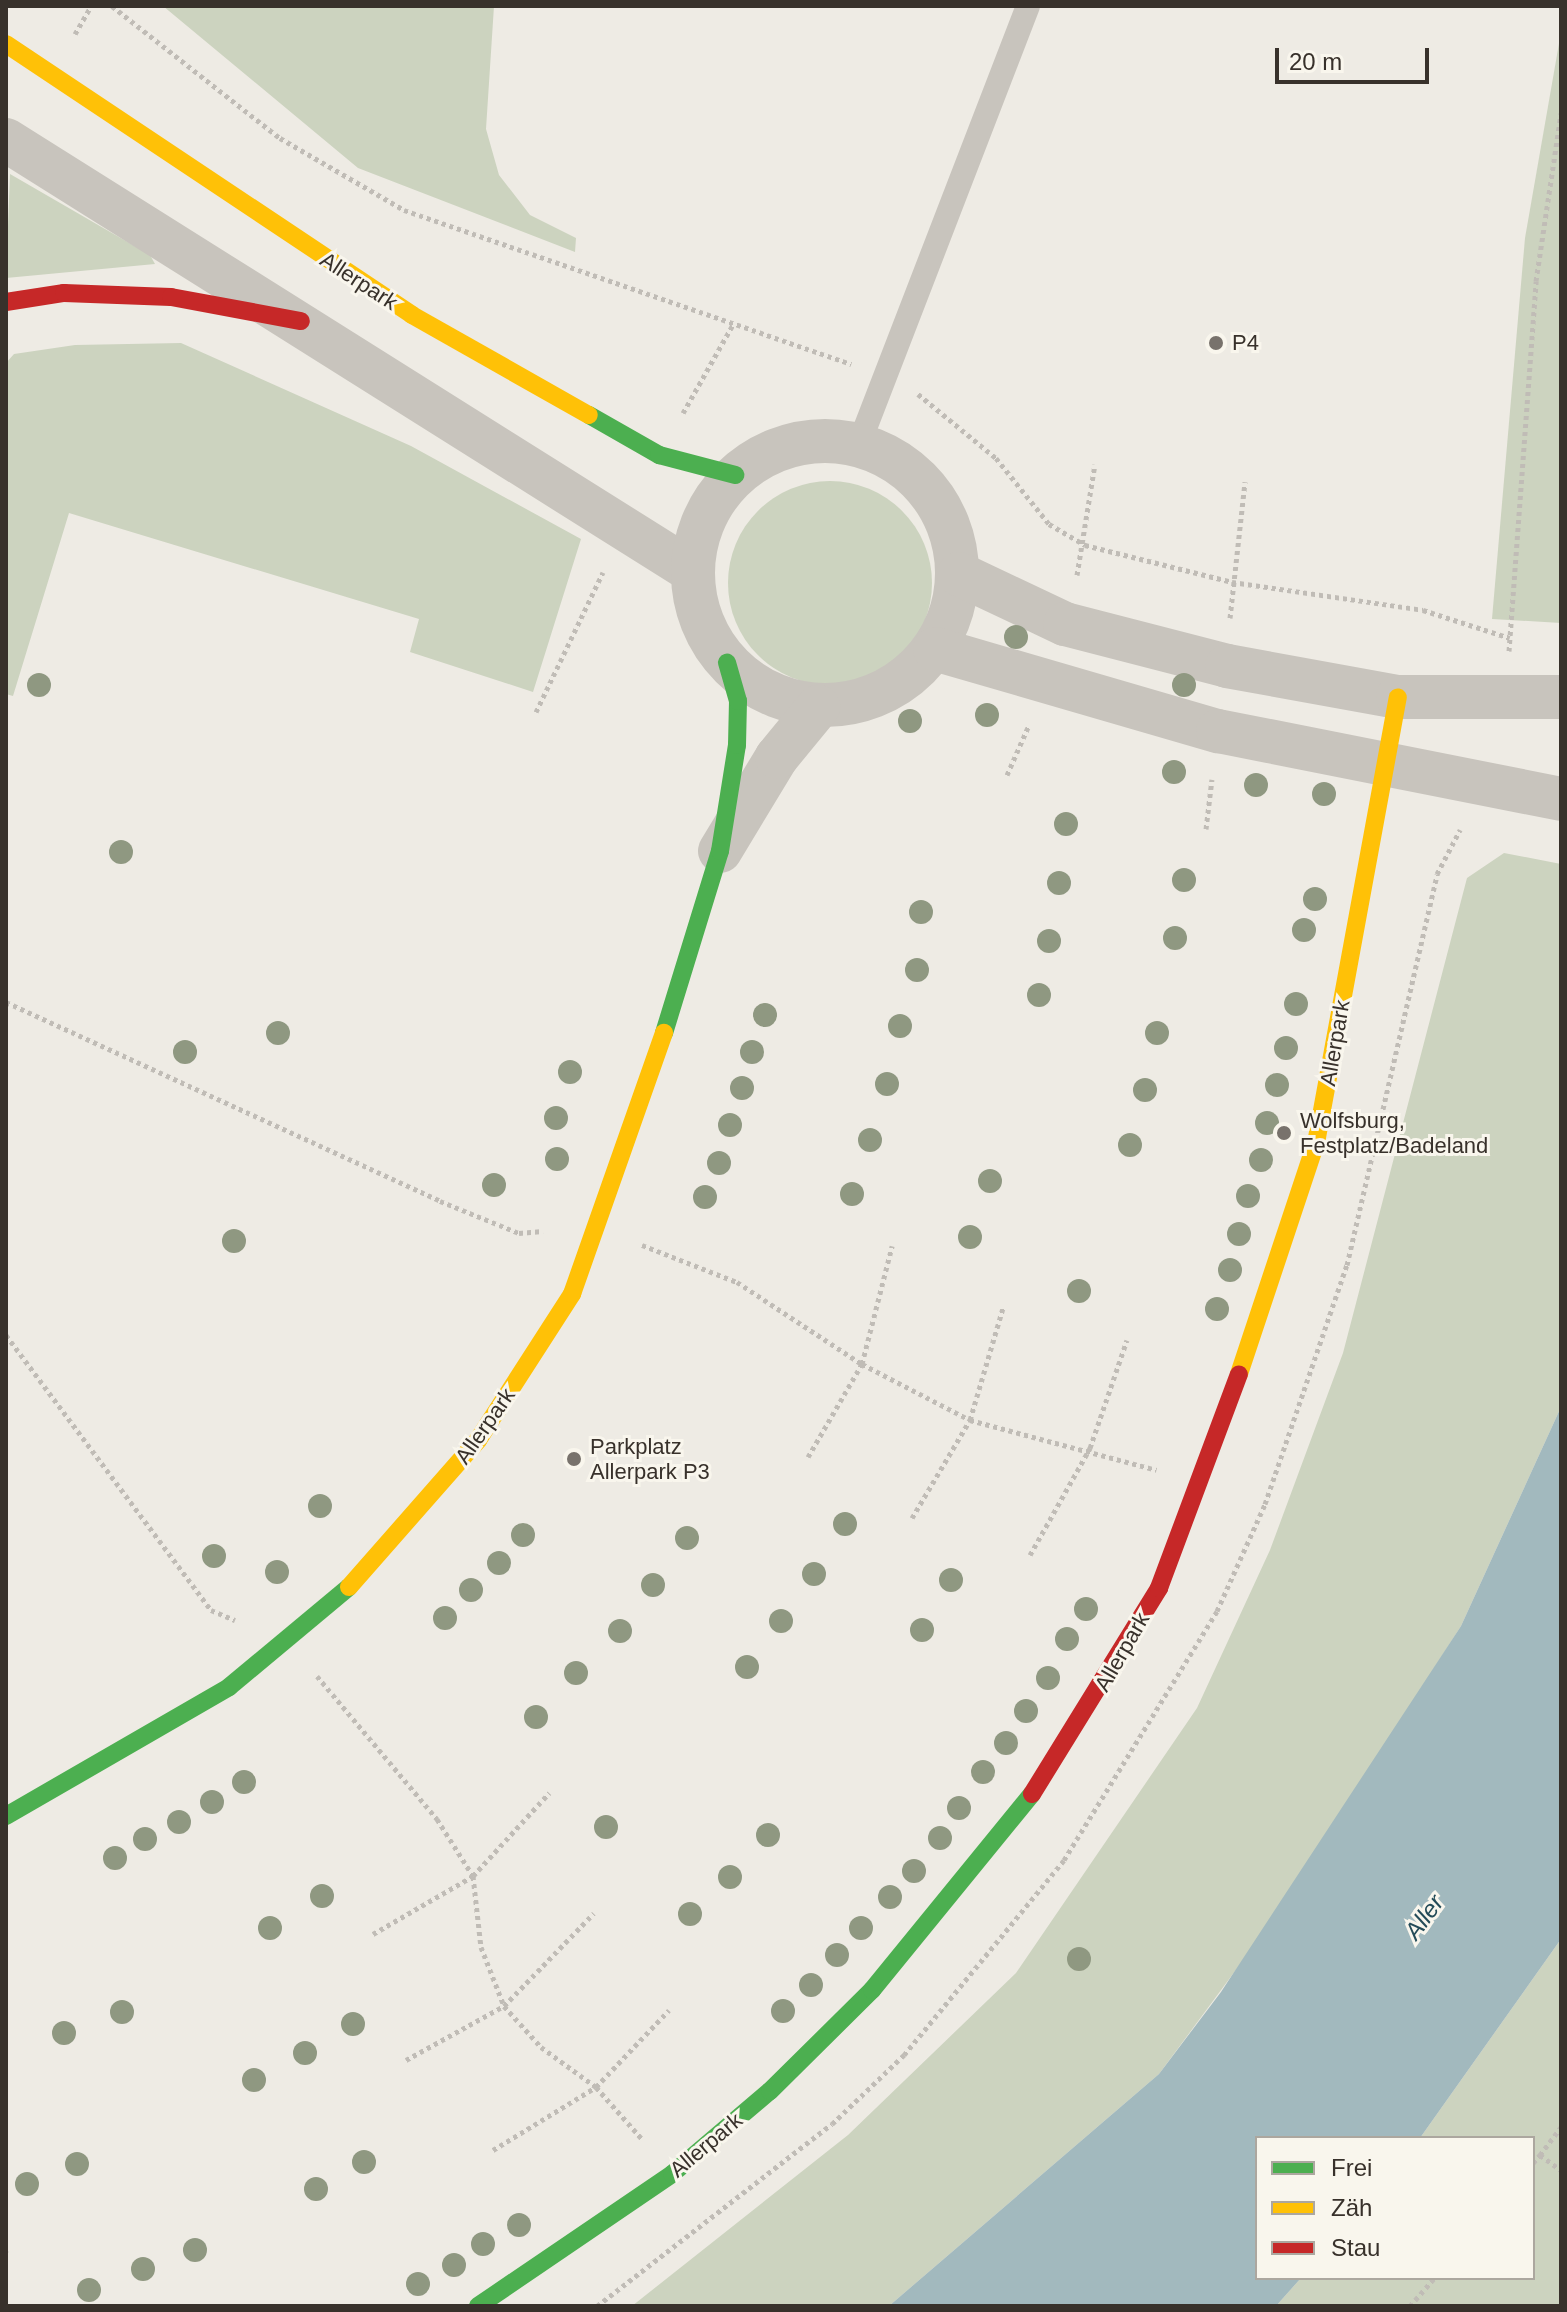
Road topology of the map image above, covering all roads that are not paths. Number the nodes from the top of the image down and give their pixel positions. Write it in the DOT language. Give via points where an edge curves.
graph roads {
  1 [pos="1028,6"];
  2 [pos="6,44"];
  3 [pos="6,140"];
  4 [pos="6,302"];
  5 [pos="301,321"];
  6 [pos="859,444"];
  7 [pos="735,475"];
  8 [pos="692,571"];
  9 [pos="959,574"];
  10 [pos="935,649"];
  11 [pos="727,663"];
  12 [pos="1398,697"];
  13 [pos="1561,697"];
  14 [pos="818,707"];
  15 [pos="1386,768"];
  16 [pos="1561,799"];
  17 [pos="720,851"];
  18 [pos="6,1816"];
  19 [pos="478,2306"];
  1 -- 6 [label="lane"];
  2 -- 7 [label="street, Allerpark" via="412,315 659,455"];
  3 -- 5 [label="street"];
  4 -- 5 [label="street" via="64,293 171,297"];
  5 -- 8 [label="street"];
  6 -- 7 [label="street, Allerpark" via="808,441 772,451"];
  6 -- 9 [label="street, Allerpark" via="902,464 930,491 947,519"];
  7 -- 8 [label="street, Allerpark" via="699,530"];
  8 -- 11 [label="street, Allerpark" via="706,634"];
  9 -- 10 [label="street, Allerpark" via="953,614"];
  9 -- 12 [label="street" via="1065,624 1227,666"];
  10 -- 14 [label="street, Allerpark" via="904,680 876,694"];
  10 -- 15 [label="street" via="1218,731"];
  11 -- 14 [label="street, Allerpark" via="754,686"];
  11 -- 17 [label="street, Allerpark" via="738,701 737,745"];
  12 -- 13 [label="street"];
  12 -- 15 [label="street, Allerpark"];
  14 -- 17 [label="street, Allerpark" via="777,757"];
  15 -- 16 [label="street"];
  15 -- 19 [label="street, Allerpark" via="1318,1135 1245,1367 1159,1588 1079,1727 990,1853 872,1990 672,2174"];
  17 -- 18 [label="street, Allerpark" via="642,1107 572,1294 478,1440 376,1564 287,1641 121,1754"];
}
